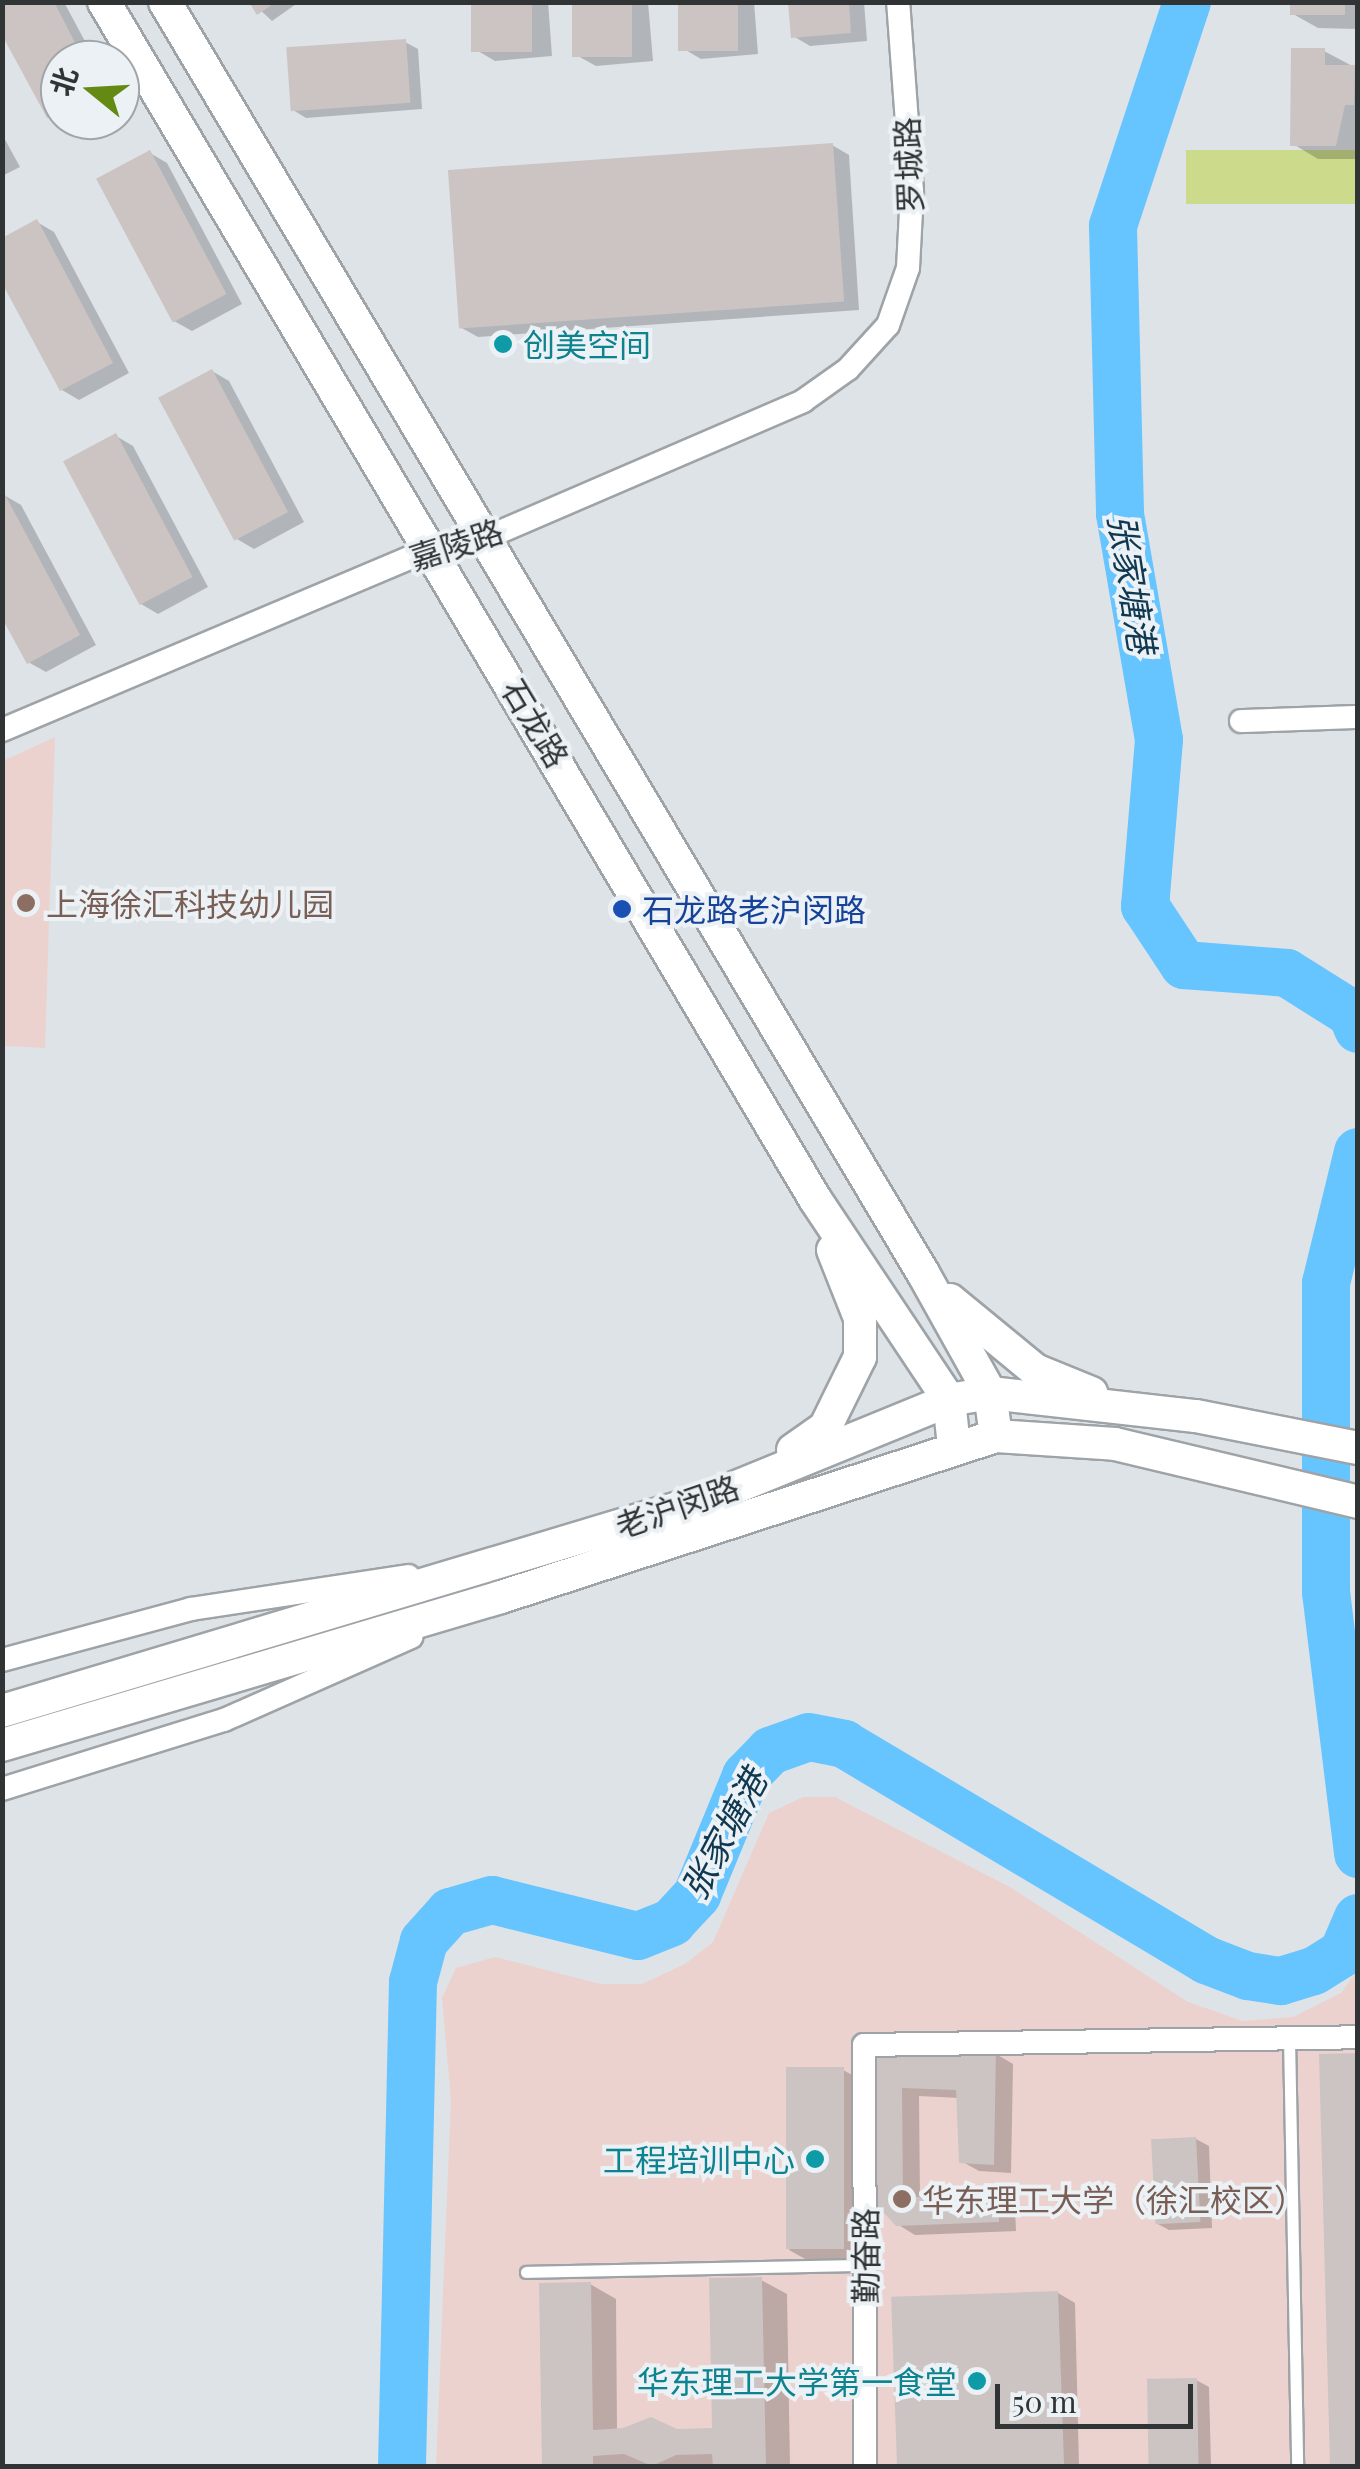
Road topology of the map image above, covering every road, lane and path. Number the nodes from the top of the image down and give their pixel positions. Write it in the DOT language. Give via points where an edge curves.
graph roads {
  1 [pos="104,2"];
  2 [pos="164,2"];
  3 [pos="898,2"];
  4 [pos="888,325"];
  5 [pos="481,540"];
  6 [pos="432,548"];
  7 [pos="1358,717"];
  8 [pos="1241,721"];
  9 [pos="2,730"];
  10 [pos="815,1198"];
  11 [pos="923,1273"];
  12 [pos="990,1393"];
  13 [pos="949,1400"];
  14 [pos="1122,1408"];
  15 [pos="996,1436"];
  16 [pos="954,1446"];
  17 [pos="1358,1448"];
  18 [pos="702,1501"];
  19 [pos="1358,1502"];
  20 [pos="492,1564"];
  21 [pos="501,1597"];
  22 [pos="4,1656"];
  23 [pos="2,1710"];
  24 [pos="2,1745"];
  25 [pos="2,1789"];
  26 [pos="1358,2037"];
  27 [pos="1289,2038"];
  28 [pos="864,2265"];
  29 [pos="526,2272"];
  30 [pos="865,2466"];
  31 [pos="1297,2466"];
  1 -- 6 [label="main road, 石龙路"];
  2 -- 5 [label="main road, 石龙路" via="290,204"];
  3 -- 4 [label="street, 罗城路" via="912,191 908,268"];
  4 -- 5 [label="street, 嘉陵路" via="848,370 803,401"];
  5 -- 6 [label="street, 嘉陵路"];
  5 -- 11 [label="main road, 石龙路"];
  6 -- 9 [label="street, 嘉陵路"];
  6 -- 10 [label="main road, 石龙路"];
  7 -- 8 [label="street"];
  10 -- 13 [label="main road, 石龙路"];
  10 -- 18 [label="main road" via="860,1318 852,1386 825,1428"];
  11 -- 12 [label="main road, 石龙路"];
  11 -- 14 [label="main road" via="973,1324 1035,1370"];
  12 -- 13 [label="main road, 老沪闵路"];
  12 -- 14 [label="main road, 老沪闵路"];
  12 -- 15 [label="main road, 石龙路"];
  13 -- 16 [label="main road, 石龙路"];
  13 -- 18 [label="main road, 老沪闵路"];
  14 -- 17 [label="main road, 老沪闵路"];
  15 -- 16 [label="main road, 老沪闵路"];
  15 -- 19 [label="main road, 老沪闵路" via="1114,1444"];
  16 -- 21 [label="main road, 老沪闵路"];
  18 -- 20 [label="main road, 老沪闵路"];
  20 -- 22 [label="street" via="191,1610"];
  20 -- 23 [label="main road, 老沪闵路"];
  21 -- 24 [label="main road, 老沪闵路"];
  21 -- 25 [label="street" via="224,1720"];
  26 -- 27 [label="street"];
  27 -- 28 [label="street, 勤奋路" via="864,2045"];
  27 -- 31 [label="lane"];
  28 -- 29 [label="lane"];
  28 -- 30 [label="street, 勤奋路"];
}
